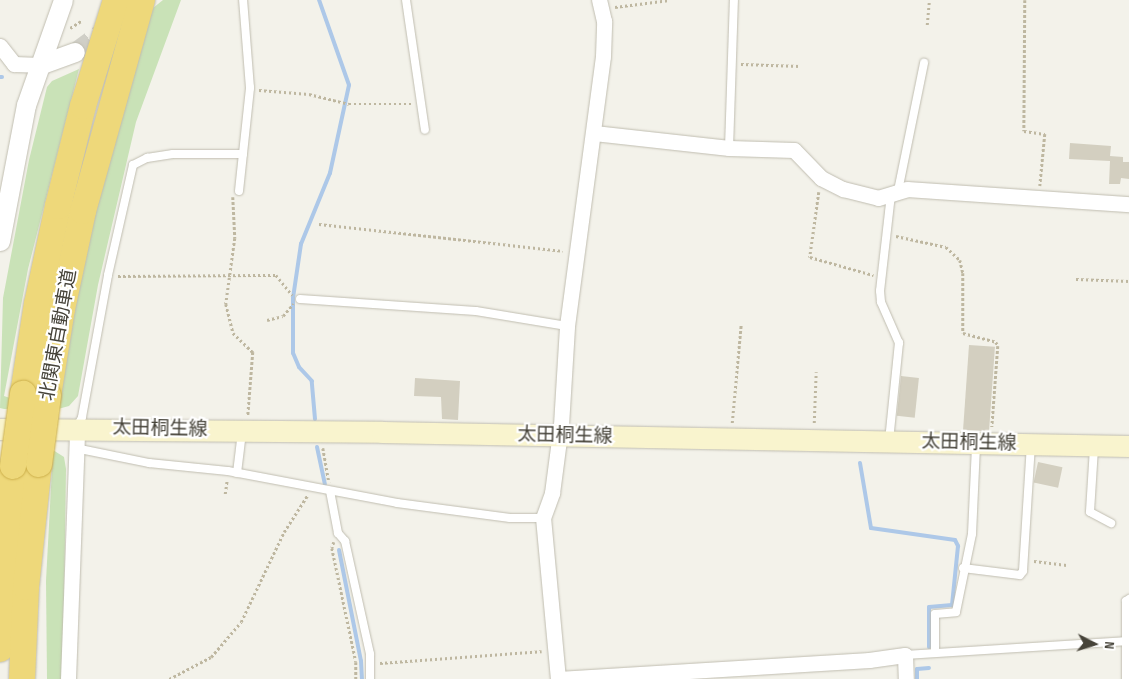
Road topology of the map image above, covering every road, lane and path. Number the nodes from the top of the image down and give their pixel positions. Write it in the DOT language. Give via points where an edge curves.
graph roads {
  1 [pos="63,0"];
  2 [pos="116,0"];
  3 [pos="142,0"];
  4 [pos="243,0"];
  5 [pos="406,0"];
  6 [pos="670,0"];
  7 [pos="734,0"];
  8 [pos="930,0"];
  9 [pos="1025,0"];
  10 [pos="600,4"];
  11 [pos="927,25"];
  12 [pos="0,46"];
  13 [pos="75,52"];
  14 [pos="924,63"];
  15 [pos="732,64"];
  16 [pos="7,65"];
  17 [pos="39,65"];
  18 [pos="800,66"];
  19 [pos="250,89"];
  20 [pos="421,104"];
  21 [pos="425,130"];
  22 [pos="594,133"];
  23 [pos="729,148"];
  24 [pos="243,154"];
  25 [pos="821,178"];
  26 [pos="239,191"];
  27 [pos="894,193"];
  28 [pos="1039,197"];
  29 [pos="1129,204"];
  30 [pos="319,224"];
  31 [pos="886,234"];
  32 [pos="0,241"];
  33 [pos="575,255"];
  34 [pos="231,274"];
  35 [pos="108,275"];
  36 [pos="881,277"];
  37 [pos="1076,279"];
  38 [pos="1129,281"];
  39 [pos="300,299"];
  40 [pos="266,320"];
  41 [pos="741,325"];
  42 [pos="567,326"];
  43 [pos="816,372"];
  44 [pos="36,395"];
  45 [pos="245,426"];
  46 [pos="0,429"];
  47 [pos="559,436"];
  48 [pos="76,438"];
  49 [pos="731,439"];
  50 [pos="813,440"];
  51 [pos="322,441"];
  52 [pos="889,441"];
  53 [pos="983,443"];
  54 [pos="1032,444"];
  55 [pos="1094,446"];
  56 [pos="1129,446"];
  57 [pos="228,471"];
  58 [pos="237,472"];
  59 [pos="312,486"];
  60 [pos="330,491"];
  61 [pos="225,494"];
  62 [pos="34,508"];
  63 [pos="543,518"];
  64 [pos="1111,523"];
  65 [pos="341,536"];
  66 [pos="1022,559"];
  67 [pos="1067,565"];
  68 [pos="964,568"];
  69 [pos="1129,599"];
  70 [pos="1127,641"];
  71 [pos="0,649"];
  72 [pos="554,650"];
  73 [pos="935,652"];
  74 [pos="905,655"];
  75 [pos="371,664"];
  76 [pos="22,679"];
  77 [pos="33,679"];
  78 [pos="68,679"];
  79 [pos="169,679"];
  80 [pos="356,679"];
  81 [pos="370,679"];
  82 [pos="558,679"];
  83 [pos="906,679"];
  84 [pos="1126,679"];
  1 -- 17 [label="street"];
  2 -- 44 [label="highway, 北関東自動車道" via="83,106 37,304"];
  3 -- 44 [label="highway, 北関東自動車道" via="83,211 62,309"];
  4 -- 19 [label="lane"];
  5 -- 20 [label="lane"];
  6 -- 10 [label="path"];
  7 -- 15 [label="lane"];
  8 -- 11 [label="path"];
  9 -- 28 [label="path" via="1024,131 1045,134"];
  10 -- 22 [label="street" via="603,56"];
  12 -- 16 [label="street"];
  13 -- 17 [label="street"];
  14 -- 27 [label="lane"];
  15 -- 18 [label="path"];
  15 -- 23 [label="lane"];
  16 -- 17 [label="street"];
  17 -- 32 [label="street" via="26,105"];
  19 -- 20 [label="path" via="309,94 349,104"];
  19 -- 24 [label="lane"];
  20 -- 21 [label="lane"];
  22 -- 23 [label="street"];
  22 -- 33 [label="street"];
  23 -- 25 [label="street" via="794,150"];
  24 -- 26 [label="lane"];
  24 -- 35 [label="lane" via="173,154 147,158 133,165"];
  25 -- 27 [label="street" via="849,191 878,198"];
  25 -- 36 [label="path" via="810,257"];
  26 -- 34 [label="path" via="233,202 235,238"];
  27 -- 28 [label="street"];
  27 -- 31 [label="lane"];
  28 -- 29 [label="street"];
  30 -- 33 [label="path" via="561,250"];
  31 -- 36 [label="lane"];
  31 -- 53 [label="path" via="946,246 960,260 963,333 996,342 998,346"];
  33 -- 42 [label="street"];
  34 -- 35 [label="path"];
  34 -- 40 [label="path" via="276,275 282,278 297,299 283,316"];
  34 -- 45 [label="path" via="226,304 233,333 253,352"];
  35 -- 48 [label="lane"];
  36 -- 52 [label="lane" via="880,302 897,337 899,349"];
  37 -- 38 [label="path"];
  39 -- 42 [label="lane" via="476,311"];
  41 -- 49 [label="path"];
  42 -- 47 [label="street"];
  43 -- 50 [label="path"];
  44 -- 62 [label="highway, 北関東自動車道, bridge" via="39,464"];
  44 -- 71 [label="highway, 北関東自動車道, bridge" via="13,466"];
  45 -- 47 [label="main road, 太田桐生線"];
  45 -- 48 [label="main road, 太田桐生線"];
  45 -- 58 [label="lane"];
  46 -- 48 [label="main road, 太田桐生線"];
  47 -- 49 [label="main road, 太田桐生線"];
  47 -- 63 [label="street" via="552,493"];
  48 -- 57 [label="lane" via="149,463"];
  48 -- 78 [label="street"];
  49 -- 50 [label="main road, 太田桐生線"];
  50 -- 52 [label="main road, 太田桐生線"];
  51 -- 60 [label="path"];
  52 -- 53 [label="main road, 太田桐生線"];
  53 -- 54 [label="main road, 太田桐生線"];
  53 -- 68 [label="lane"];
  54 -- 55 [label="main road, 太田桐生線"];
  54 -- 66 [label="lane"];
  55 -- 56 [label="main road, 太田桐生線"];
  55 -- 64 [label="lane" via="1090,512"];
  57 -- 58 [label="lane"];
  57 -- 61 [label="path"];
  58 -- 59 [label="lane"];
  59 -- 60 [label="lane"];
  59 -- 79 [label="path" via="284,532 241,622 211,657"];
  60 -- 63 [label="lane" via="510,518"];
  60 -- 65 [label="lane"];
  62 -- 76 [label="highway, 北関東自動車道"];
  62 -- 77 [label="highway"];
  63 -- 72 [label="street"];
  65 -- 75 [label="lane" via="345,541"];
  65 -- 80 [label="path" via="332,545 356,662"];
  66 -- 67 [label="path"];
  66 -- 68 [label="lane" via="1020,575"];
  68 -- 73 [label="lane" via="956,612 935,614"];
  69 -- 70 [label="lane"];
  70 -- 73 [label="lane"];
  70 -- 84 [label="lane"];
  72 -- 75 [label="path"];
  72 -- 82 [label="street"];
  73 -- 74 [label="lane"];
  74 -- 82 [label="street" via="869,660"];
  74 -- 83 [label="street"];
  75 -- 81 [label="lane"];
}
